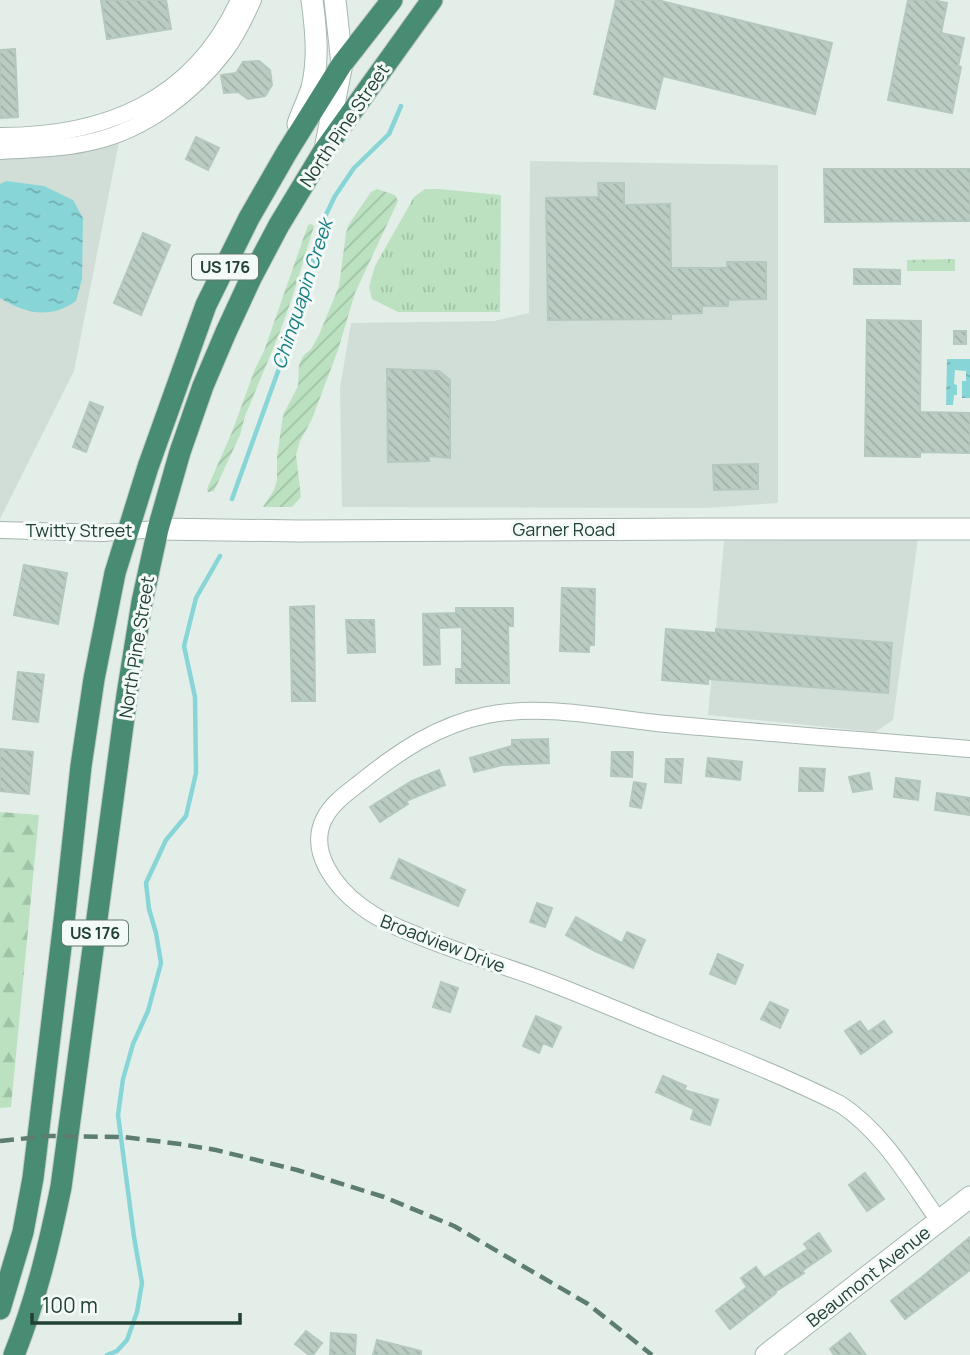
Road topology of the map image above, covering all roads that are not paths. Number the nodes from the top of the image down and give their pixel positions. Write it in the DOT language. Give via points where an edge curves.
graph roads {
  1 [pos="239,0"];
  2 [pos="254,0"];
  3 [pos="312,0"];
  4 [pos="335,0"];
  5 [pos="392,0"];
  6 [pos="432,0"];
  7 [pos="342,64"];
  8 [pos="0,136"];
  9 [pos="325,149"];
  10 [pos="0,151"];
  11 [pos="287,152"];
  12 [pos="158,528"];
  13 [pos="0,530"];
  14 [pos="970,530"];
  15 [pos="128,531"];
  16 [pos="970,749"];
  17 [pos="970,1197"];
  18 [pos="939,1221"];
  19 [pos="0,1309"];
  20 [pos="14,1355"];
  21 [pos="766,1355"];
  1 -- 8 [label="street" via="204,56 169,90 146,104 114,120 79,128"];
  2 -- 10 [label="street" via="239,30 207,72 139,124 71,146"];
  3 -- 11 [label="street" via="315,72"];
  4 -- 7 [label="street"];
  5 -- 7 [label="highway, North Pine Street / US 176"];
  6 -- 9 [label="highway, North Pine Street / US 176"];
  7 -- 9 [label="street"];
  7 -- 11 [label="highway, North Pine Street / US 176"];
  9 -- 12 [label="highway, North Pine Street / US 176" via="279,225 226,332 180,452"];
  11 -- 15 [label="highway, North Pine Street / US 176" via="206,304"];
  12 -- 14 [label="street, Garner Road"];
  12 -- 15 [label="street, Twitty Street"];
  12 -- 20 [label="highway, North Pine Street / US 176" via="128,695 61,1187 50,1242"];
  13 -- 15 [label="street, Twitty Street"];
  15 -- 19 [label="highway, North Pine Street / US 176" via="94,679 33,1178"];
  16 -- 18 [label="street, Broadview Drive" via="516,711 461,721 410,744 339,800 328,812 319,837 319,848 335,881 383,921 700,1043 853,1112 875,1134"];
  17 -- 18 [label="street, Beaumont Avenue"];
  18 -- 21 [label="street, Beaumont Avenue"];
}
